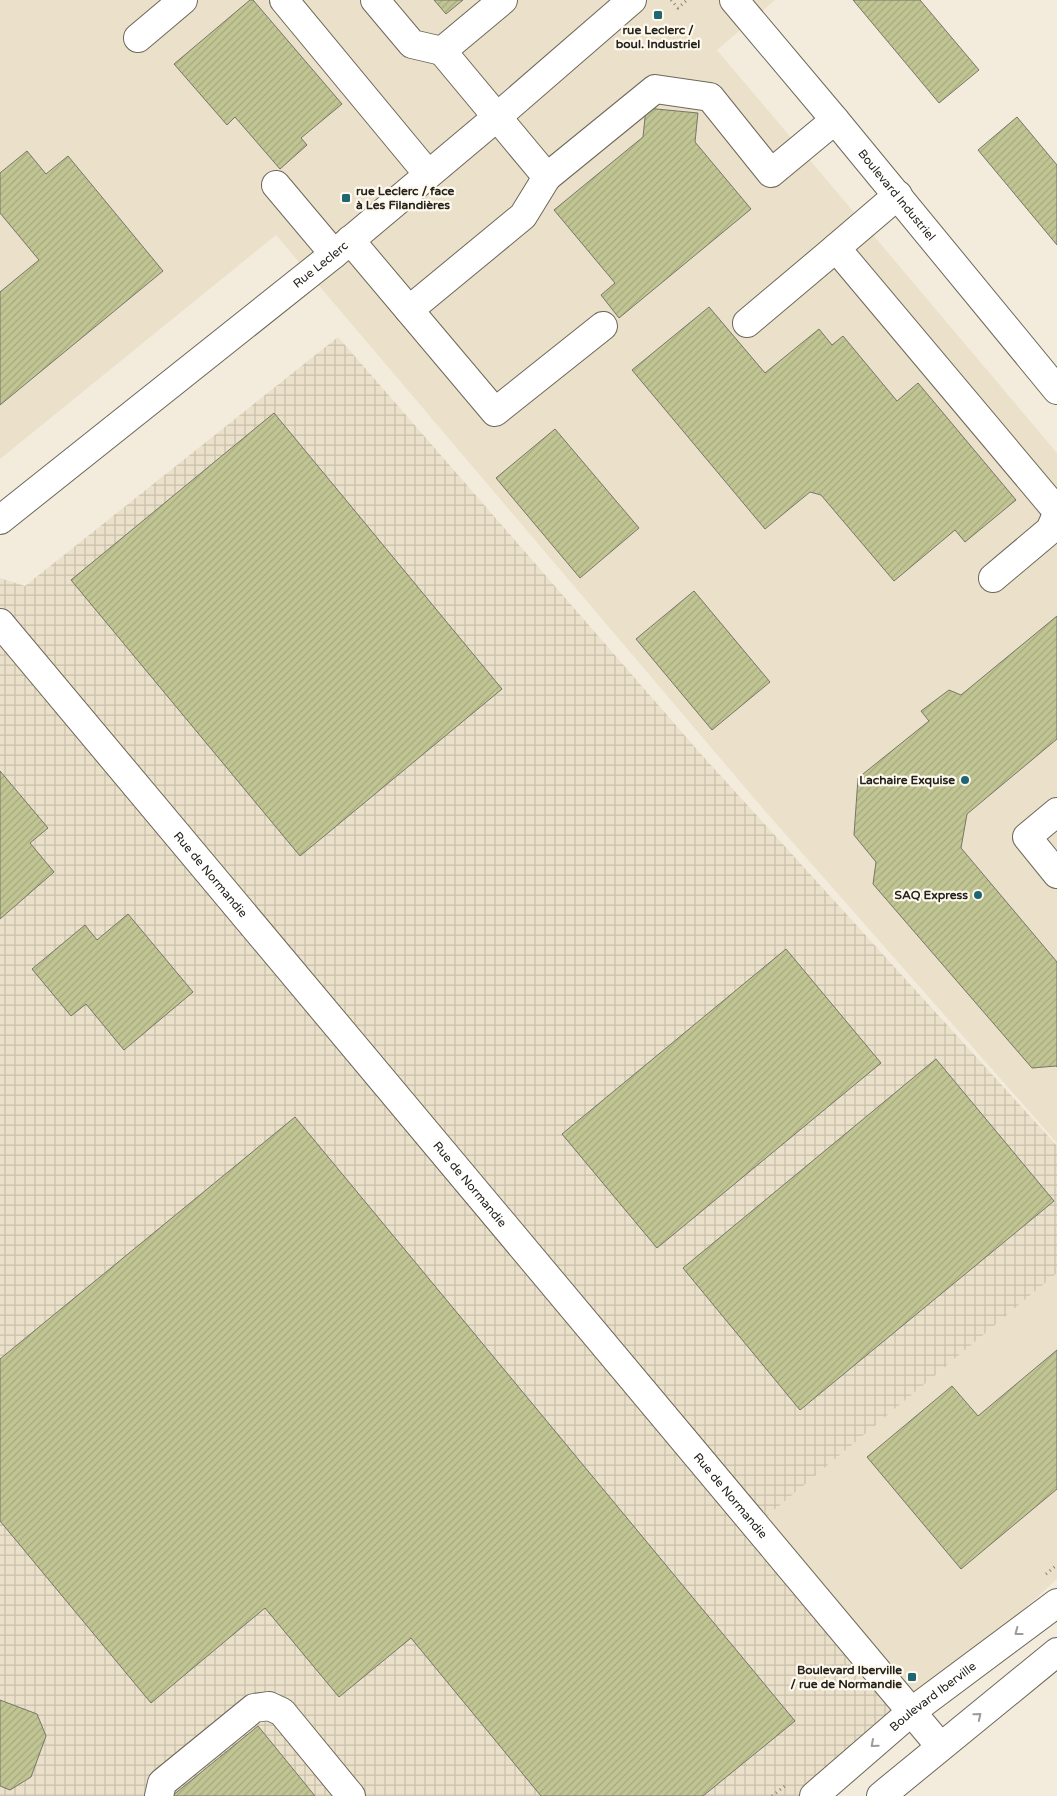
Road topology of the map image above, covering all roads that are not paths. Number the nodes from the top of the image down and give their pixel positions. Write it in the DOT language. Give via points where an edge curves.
graph roads {
  1 [pos="184,0"];
  2 [pos="284,0"];
  3 [pos="375,0"];
  4 [pos="503,0"];
  5 [pos="632,0"];
  6 [pos="734,0"];
  7 [pos="138,38"];
  8 [pos="442,51"];
  9 [pos="497,117"];
  10 [pos="835,120"];
  11 [pos="428,174"];
  12 [pos="547,177"];
  13 [pos="276,185"];
  14 [pos="898,195"];
  15 [pos="342,247"];
  16 [pos="836,248"];
  17 [pos="409,310"];
  18 [pos="747,323"];
  19 [pos="602,326"];
  20 [pos="1057,390"];
  21 [pos="1057,512"];
  22 [pos="0,520"];
  23 [pos="993,578"];
  24 [pos="0,623"];
  25 [pos="1057,812"];
  26 [pos="1057,874"];
  27 [pos="1057,1603"];
  28 [pos="1057,1652"];
  29 [pos="911,1712"];
  30 [pos="940,1746"];
  31 [pos="160,1796"];
  32 [pos="351,1796"];
  33 [pos="814,1796"];
  34 [pos="881,1796"];
  1 -- 7 [label="street"];
  2 -- 11 [label="street"];
  3 -- 8 [label="street" via="412,44"];
  4 -- 8 [label="street"];
  5 -- 9 [label="street, Rue Leclerc"];
  6 -- 10 [label="street, Boulevard Industriel"];
  8 -- 9 [label="street"];
  9 -- 11 [label="street, Rue Leclerc"];
  9 -- 12 [label="street"];
  10 -- 12 [label="street" via="771,173 710,97 655,88"];
  10 -- 14 [label="street, Boulevard Industriel"];
  11 -- 15 [label="street, Rue Leclerc"];
  12 -- 17 [label="street" via="523,216"];
  13 -- 15 [label="street"];
  14 -- 16 [label="street"];
  14 -- 20 [label="street, Boulevard Industriel"];
  15 -- 17 [label="street"];
  15 -- 22 [label="street, Rue Leclerc"];
  16 -- 18 [label="street"];
  16 -- 21 [label="street"];
  17 -- 19 [label="street" via="495,412"];
  21 -- 23 [label="street" via="1050,530"];
  24 -- 29 [label="street, Rue de Normandie"];
  25 -- 26 [label="street" via="1027,837"];
  27 -- 29 [label="street, Boulevard Iberville, one-way"];
  30 -- 28 [label="street, one-way"];
  29 -- 30 [label="street, Rue de Normandie"];
  29 -- 33 [label="street, Boulevard Iberville, one-way"];
  30 -- 34 [label="street"];
  31 -- 32 [label="street" via="162,1784 246,1714 254,1708 269,1706 282,1712"];
}
